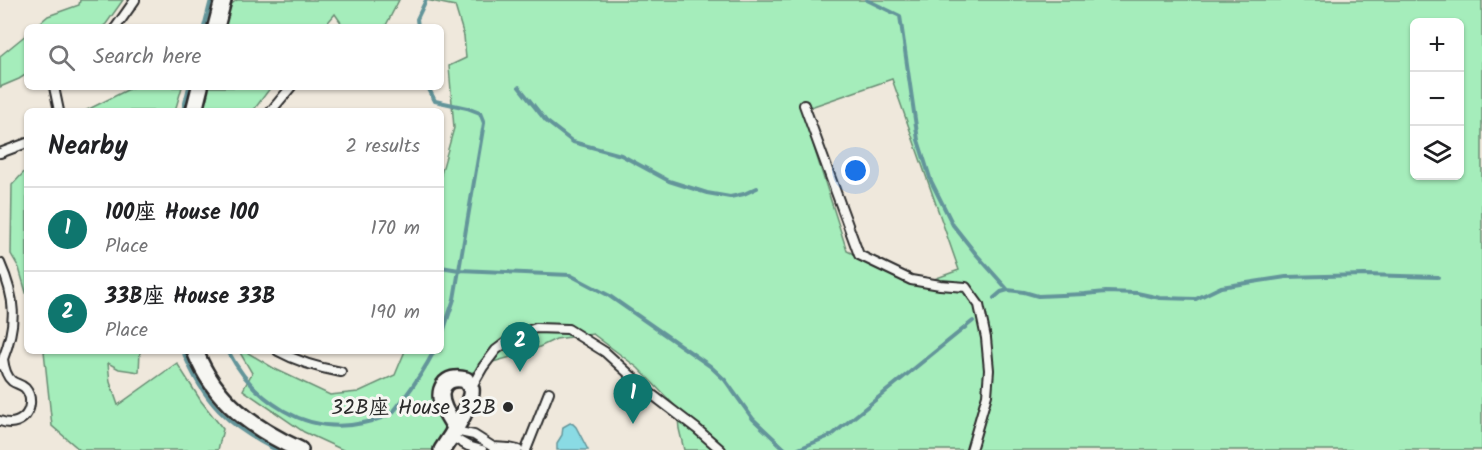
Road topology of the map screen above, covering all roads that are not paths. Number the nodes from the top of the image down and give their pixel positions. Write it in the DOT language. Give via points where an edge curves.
graph roads {
  1 [pos="135,0"];
  2 [pos="223,0"];
  3 [pos="118,24"];
  4 [pos="217,24"];
  5 [pos="54,90"];
  6 [pos="199,90"];
  7 [pos="288,90"];
  8 [pos="804,105"];
  9 [pos="58,108"];
  10 [pos="195,108"];
  11 [pos="274,108"];
  12 [pos="24,144"];
  13 [pos="0,153"];
  14 [pos="0,263"];
  15 [pos="196,354"];
  16 [pos="283,354"];
  17 [pos="1,362"];
  18 [pos="341,372"];
  19 [pos="471,389"];
  20 [pos="549,392"];
  21 [pos="0,421"];
  22 [pos="454,432"];
  23 [pos="492,448"];
  24 [pos="300,450"];
  25 [pos="442,450"];
  26 [pos="482,450"];
  27 [pos="518,450"];
  28 [pos="526,450"];
  29 [pos="721,450"];
  30 [pos="971,450"];
  1 -- 3 [label="lane"];
  2 -- 4 [label="street"];
  5 -- 9 [label="lane"];
  6 -- 10 [label="street"];
  7 -- 11 [label="lane"];
  8 -- 30 [label="lane" via="859,255 911,280 966,287 979,305 986,338 987,395"];
  12 -- 13 [label="lane"];
  14 -- 17 [label="lane" via="8,282 13,314"];
  15 -- 24 [label="street" via="213,385 237,412 264,432"];
  16 -- 18 [label="lane"];
  17 -- 21 [label="lane" via="12,381 29,394 30,404 21,420"];
  19 -- 22 [label="street" via="471,398"];
  19 -- 22 [label="street" via="466,380 458,378 442,386 443,406"];
  19 -- 29 [label="lane" via="496,350 516,335 536,328 568,329 605,352"];
  20 -- 28 [label="lane"];
  22 -- 23 [label="lane" via="474,435"];
  22 -- 25 [label="street"];
  22 -- 26 [label="lane" via="468,446"];
  23 -- 27 [label="lane"];
}
